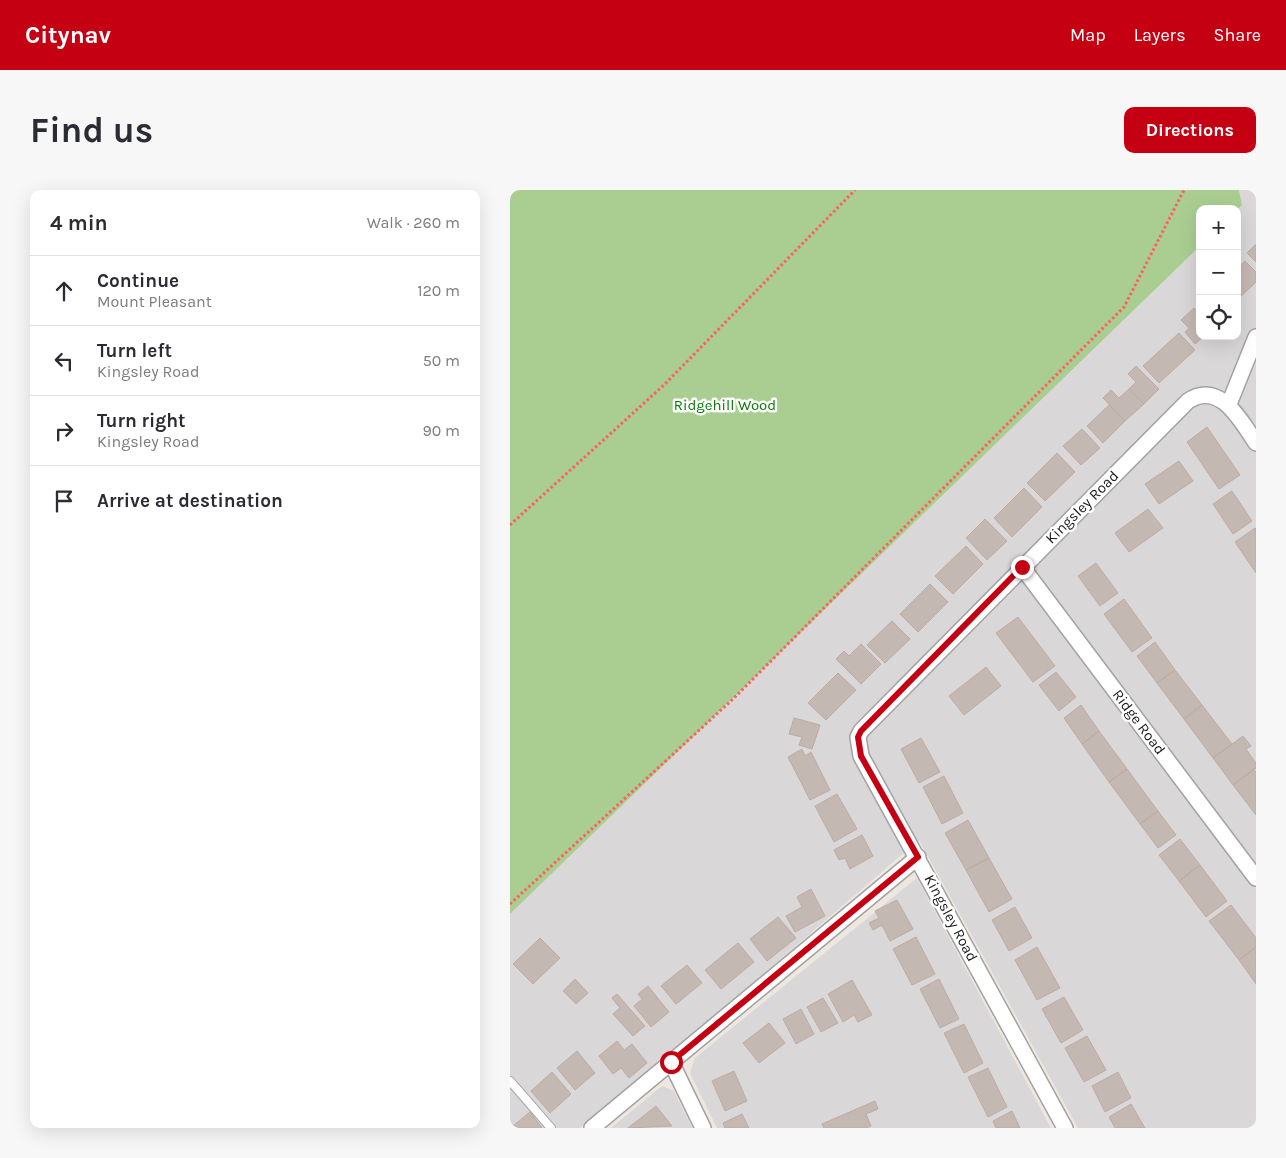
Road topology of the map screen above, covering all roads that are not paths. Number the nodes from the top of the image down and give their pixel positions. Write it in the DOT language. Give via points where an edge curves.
graph roads {
  1 [pos="1256,337"];
  2 [pos="1229,404"];
  3 [pos="1256,443"];
  4 [pos="1022,567"];
  5 [pos="918,857"];
  6 [pos="1256,878"];
  7 [pos="671,1062"];
  8 [pos="510,1081"];
  9 [pos="551,1128"];
  10 [pos="592,1128"];
  11 [pos="703,1128"];
  12 [pos="1065,1128"];
  1 -- 2 [label="street"];
  2 -- 3 [label="street"];
  2 -- 4 [label="street, Kingsley Road" via="1218,397 1206,395 1188,401"];
  4 -- 5 [label="street, Kingsley Road" via="858,737 861,756"];
  4 -- 6 [label="street, Ridge Road"];
  5 -- 7 [label="street"];
  5 -- 12 [label="street, Kingsley Road"];
  7 -- 10 [label="street"];
  7 -- 11 [label="street"];
  8 -- 9 [label="lane"];
}
